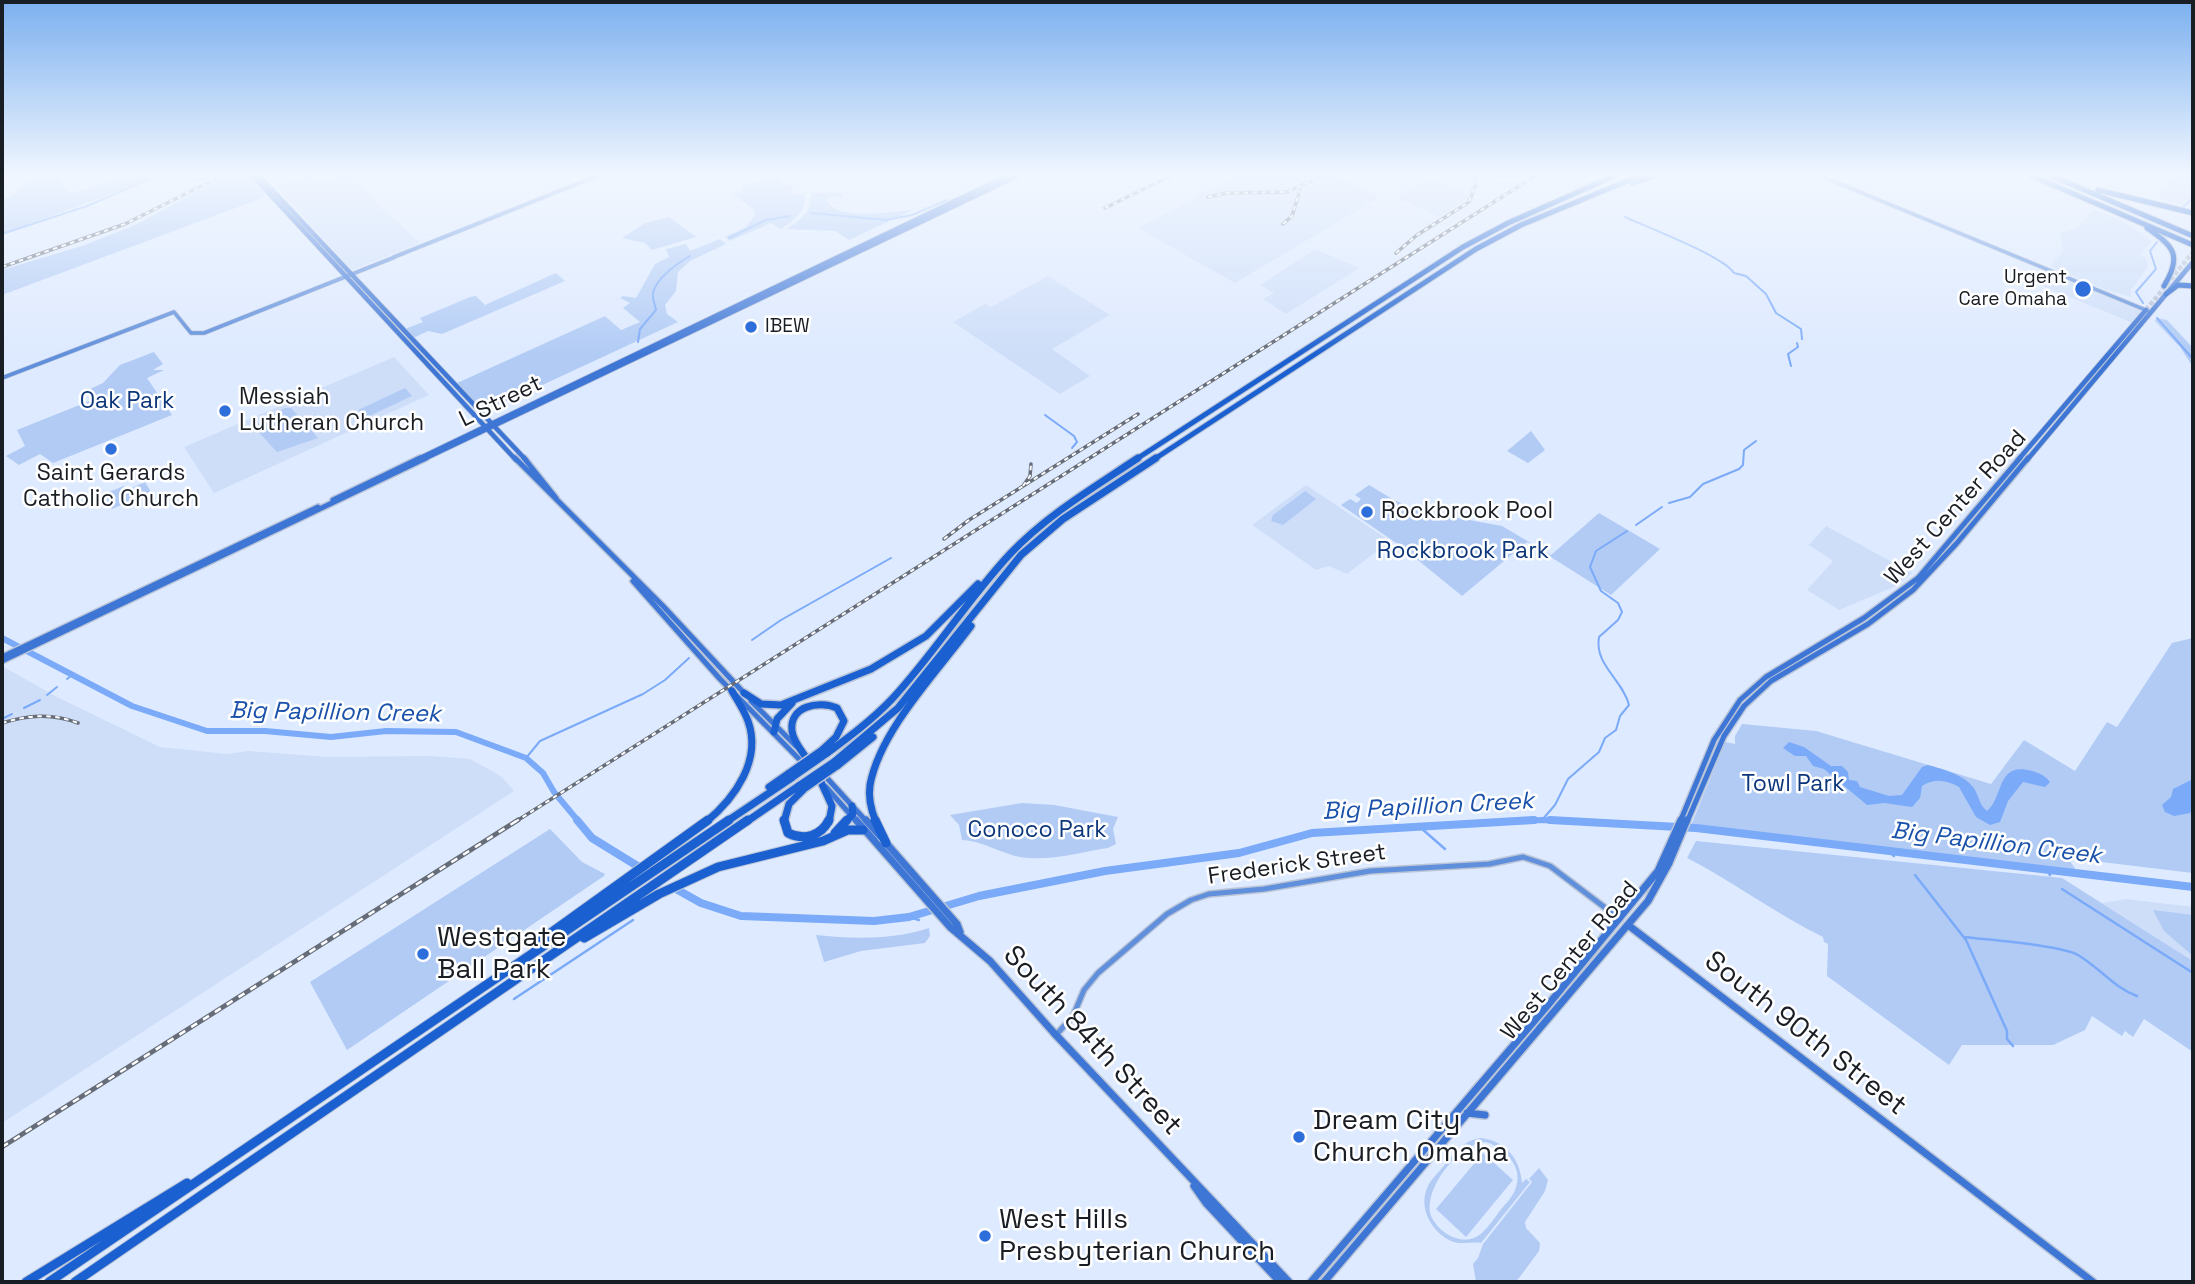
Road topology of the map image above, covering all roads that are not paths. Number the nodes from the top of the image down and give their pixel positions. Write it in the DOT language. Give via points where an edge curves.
graph roads {
  1 [pos="309,236"];
  2 [pos="312,236"];
  3 [pos="448,236"];
  4 [pos="883,236"];
  5 [pos="890,236"];
  6 [pos="1486,236"];
  7 [pos="1501,236"];
  8 [pos="1966,236"];
  9 [pos="2156,236"];
  10 [pos="2193,262"];
  11 [pos="347,276"];
  12 [pos="2177,276"];
  13 [pos="2193,285"];
  14 [pos="2164,286"];
  15 [pos="2166,294"];
  16 [pos="2150,312"];
  17 [pos="2,378"];
  18 [pos="488,426"];
  19 [pos="1951,544"];
  20 [pos="1021,555"];
  21 [pos="995,570"];
  22 [pos="632,578"];
  23 [pos="2,659"];
  24 [pos="732,691"];
  25 [pos="744,693"];
  26 [pos="805,696"];
  27 [pos="774,728"];
  28 [pos="824,752"];
  29 [pos="804,758"];
  30 [pos="822,780"];
  31 [pos="802,787"];
  32 [pos="852,806"];
  33 [pos="852,817"];
  34 [pos="863,830"];
  35 [pos="886,843"];
  36 [pos="813,844"];
  37 [pos="1672,850"];
  38 [pos="674,852"];
  39 [pos="1478,865"];
  40 [pos="924,893"];
  41 [pos="640,900"];
  42 [pos="1620,919"];
  43 [pos="1628,925"];
  44 [pos="1056,1035"];
  45 [pos="1467,1112"];
  46 [pos="1485,1115"];
  47 [pos="265,1135"];
  48 [pos="234,1174"];
  49 [pos="1191,1181"];
  50 [pos="26,1282"];
  51 [pos="49,1282"];
  52 [pos="75,1282"];
  53 [pos="84,1282"];
  54 [pos="1279,1282"];
  55 [pos="1289,1282"];
  56 [pos="1311,1282"];
  57 [pos="1324,1282"];
  58 [pos="2093,1282"];
  1 -- 11 [label="main road"];
  2 -- 11 [label="main road"];
  3 -- 11 [label="main road"];
  4 -- 18 [label="main road, L Street"];
  5 -- 18 [label="main road, L Street"];
  6 -- 21 [label="highway" via="1072,500 1029,533"];
  7 -- 20 [label="highway" via="1460,258 1079,508"];
  8 -- 16 [label="main road"];
  9 -- 14 [label="highway" via="2175,257 2175,267"];
  10 -- 12 [label="main road, West Center Road"];
  11 -- 17 [label="main road" via="204,333 189,332 174,312"];
  11 -- 18 [label="main road"];
  12 -- 13 [label="highway"];
  12 -- 15 [label="main road, West Center Road"];
  13 -- 15 [label="highway" via="2180,285"];
  15 -- 16 [label="main road, West Center Road"];
  16 -- 19 [label="main road, West Center Road"];
  18 -- 22 [label="main road"];
  18 -- 23 [label="main road, L Street"];
  19 -- 37 [label="main road, West Center Road" via="1898,603 1751,698 1724,736"];
  19 -- 37 [label="main road, West Center Road" via="1891,600 1774,671 1745,694 1714,740"];
  20 -- 31 [label="highway, bridge" via="877,733"];
  20 -- 35 [label="highway" via="877,761 870,802"];
  21 -- 26 [label="highway" via="910,647"];
  21 -- 28 [label="highway" via="891,699 859,729"];
  22 -- 24 [label="main road"];
  22 -- 25 [label="main road"];
  24 -- 27 [label="main road"];
  24 -- 38 [label="highway" via="751,727 747,770 720,811"];
  25 -- 26 [label="highway" via="773,706"];
  25 -- 27 [label="main road"];
  26 -- 27 [label="highway" via="786,708"];
  27 -- 29 [label="main road"];
  28 -- 29 [label="highway" via="844,721 837,708 820,703 800,711 793,724"];
  28 -- 38 [label="highway, bridge"];
  30 -- 31 [label="highway" via="832,806 829,823 814,836 788,832 783,819"];
  30 -- 32 [label="main road, South 84th Street"];
  30 -- 33 [label="main road, South 84th Street"];
  31 -- 41 [label="highway" via="689,860"];
  32 -- 33 [label="highway"];
  32 -- 35 [label="main road, South 84th Street"];
  33 -- 34 [label="main road, South 84th Street"];
  33 -- 36 [label="highway"];
  34 -- 36 [label="highway" via="853,828"];
  34 -- 40 [label="main road, South 84th Street"];
  35 -- 40 [label="main road, South 84th Street"];
  36 -- 41 [label="highway" via="739,860"];
  37 -- 42 [label="main road, West Center Road"];
  37 -- 43 [label="main road, West Center Road" via="1651,896"];
  38 -- 47 [label="highway"];
  39 -- 42 [label="main road, South 90th Street" via="1517,858 1541,862"];
  39 -- 44 [label="main road, Frederick Street" via="1370,871 1189,900 1093,978 1073,1016"];
  40 -- 44 [label="main road, South 84th Street"];
  41 -- 48 [label="highway"];
  42 -- 43 [label="main road, South 90th Street"];
  42 -- 56 [label="main road, West Center Road"];
  43 -- 45 [label="main road, West Center Road"];
  43 -- 58 [label="main road, South 90th Street"];
  44 -- 49 [label="main road, South 84th Street"];
  45 -- 46 [label="main road"];
  45 -- 57 [label="main road, West Center Road"];
  47 -- 50 [label="highway"];
  47 -- 51 [label="highway"];
  48 -- 52 [label="highway"];
  48 -- 53 [label="highway"];
  49 -- 54 [label="main road, South 84th Street"];
  49 -- 55 [label="main road, South 84th Street"];
}
